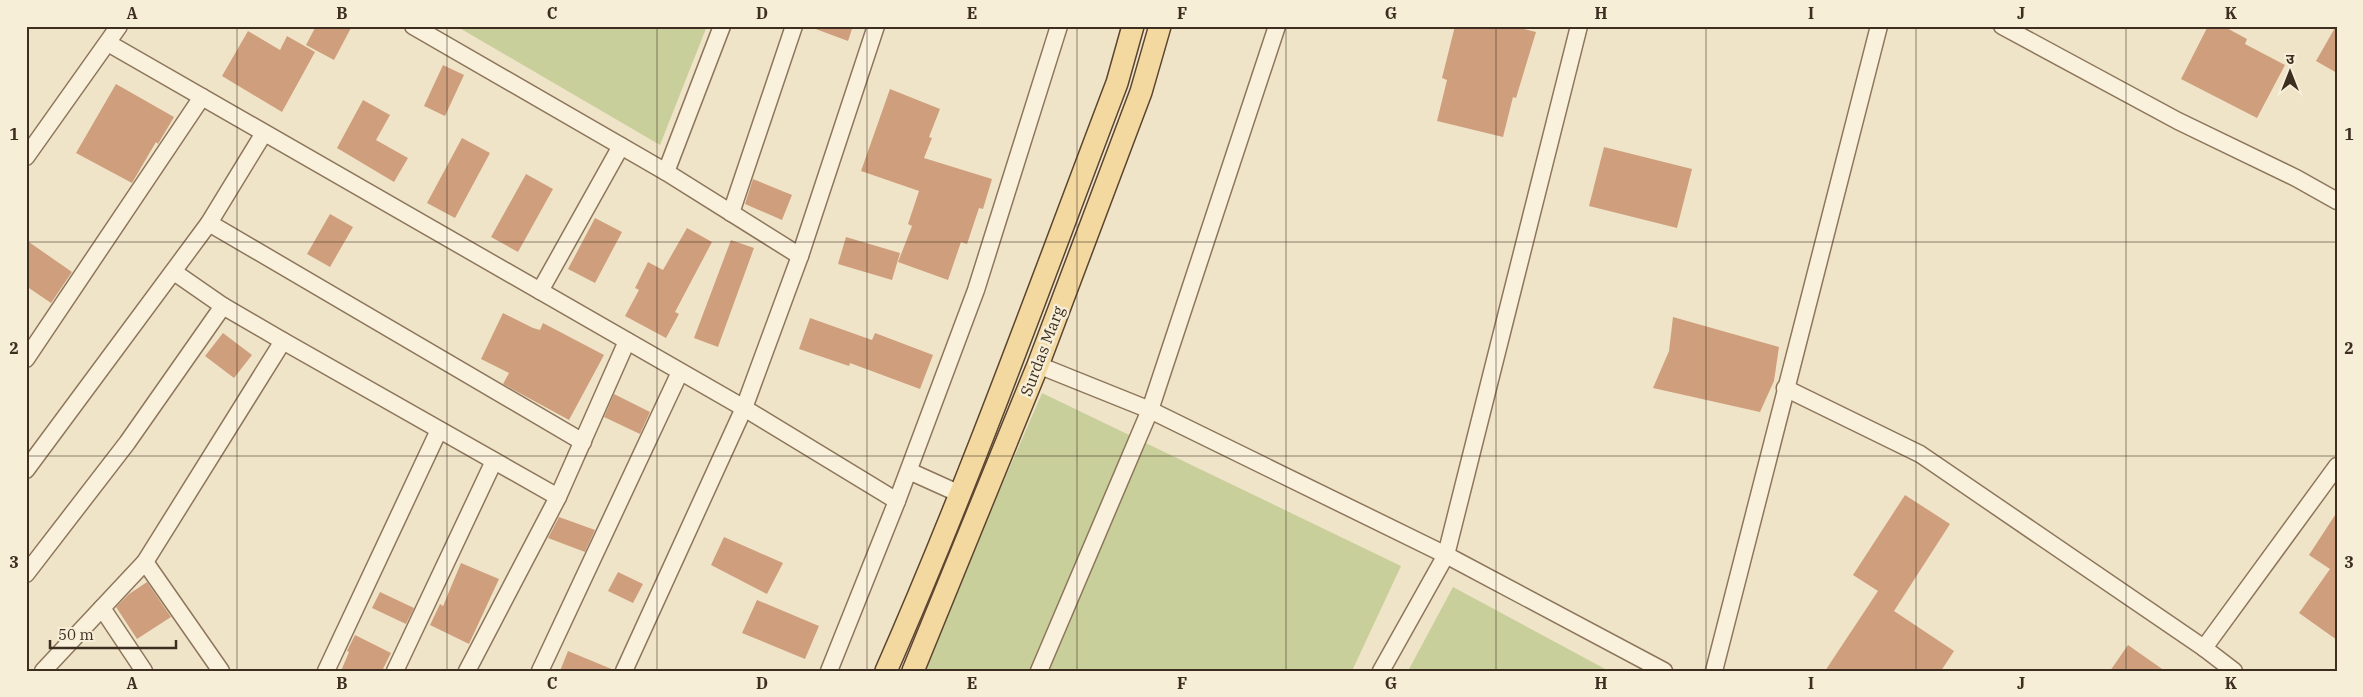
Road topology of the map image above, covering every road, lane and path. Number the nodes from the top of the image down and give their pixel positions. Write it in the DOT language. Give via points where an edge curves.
graph roads {
  1 [pos="119,26"];
  2 [pos="413,26"];
  3 [pos="722,26"];
  4 [pos="794,26"];
  5 [pos="876,26"];
  6 [pos="1059,26"];
  7 [pos="1133,26"];
  8 [pos="1160,26"];
  9 [pos="1277,26"];
  10 [pos="1579,26"];
  11 [pos="1878,26"];
  12 [pos="2002,26"];
  13 [pos="108,43"];
  14 [pos="202,97"];
  15 [pos="264,133"];
  16 [pos="622,146"];
  17 [pos="26,157"];
  18 [pos="666,172"];
  19 [pos="2337,201"];
  20 [pos="731,212"];
  21 [pos="209,223"];
  22 [pos="800,256"];
  23 [pos="174,272"];
  24 [pos="540,291"];
  25 [pos="223,306"];
  26 [pos="283,341"];
  27 [pos="627,341"];
  28 [pos="1013,354"];
  29 [pos="26,359"];
  30 [pos="1038,365"];
  31 [pos="680,372"];
  32 [pos="1785,388"];
  33 [pos="744,408"];
  34 [pos="1150,410"];
  35 [pos="439,430"];
  36 [pos="583,442"];
  37 [pos="494,461"];
  38 [pos="2337,466"];
  39 [pos="26,470"];
  40 [pos="909,470"];
  41 [pos="960,494"];
  42 [pos="558,497"];
  43 [pos="897,502"];
  44 [pos="1446,555"];
  45 [pos="145,562"];
  46 [pos="26,574"];
  47 [pos="102,608"];
  48 [pos="2204,648"];
  49 [pos="43,671"];
  50 [pos="144,671"];
  51 [pos="221,671"];
  52 [pos="326,671"];
  53 [pos="395,671"];
  54 [pos="467,671"];
  55 [pos="540,671"];
  56 [pos="624,671"];
  57 [pos="829,671"];
  58 [pos="886,671"];
  59 [pos="913,671"];
  60 [pos="1039,671"];
  61 [pos="1381,671"];
  62 [pos="1664,671"];
  63 [pos="1714,671"];
  64 [pos="2234,671"];
  1 -- 13 [label="street"];
  2 -- 16 [label="street"];
  3 -- 18 [label="street"];
  4 -- 20 [label="street"];
  5 -- 22 [label="street"];
  6 -- 40 [label="street" via="976,290"];
  7 -- 28 [label="main road, Surdas Marg" via="1117,83"];
  8 -- 30 [label="main road, Surdas Marg" via="1142,92"];
  9 -- 34 [label="street"];
  10 -- 44 [label="street"];
  11 -- 32 [label="street"];
  12 -- 19 [label="street" via="2178,121"];
  13 -- 14 [label="street"];
  13 -- 17 [label="street"];
  14 -- 15 [label="street"];
  14 -- 29 [label="street"];
  15 -- 21 [label="street"];
  15 -- 24 [label="street"];
  16 -- 18 [label="street"];
  16 -- 24 [label="street"];
  18 -- 20 [label="street"];
  20 -- 22 [label="street"];
  21 -- 23 [label="street"];
  21 -- 36 [label="street"];
  22 -- 33 [label="street"];
  23 -- 25 [label="street"];
  23 -- 39 [label="street"];
  24 -- 27 [label="street"];
  25 -- 26 [label="street"];
  25 -- 46 [label="street" via="126,443"];
  26 -- 35 [label="street"];
  26 -- 45 [label="street"];
  27 -- 31 [label="street"];
  27 -- 36 [label="street"];
  28 -- 30 [label="main road"];
  28 -- 41 [label="main road, Surdas Marg"];
  30 -- 34 [label="street"];
  30 -- 59 [label="main road, Surdas Marg"];
  31 -- 33 [label="street"];
  31 -- 55 [label="street"];
  32 -- 48 [label="street" via="1920,454"];
  32 -- 63 [label="street"];
  33 -- 43 [label="street"];
  33 -- 56 [label="street"];
  34 -- 44 [label="street"];
  34 -- 60 [label="street"];
  35 -- 37 [label="street"];
  35 -- 52 [label="street"];
  36 -- 42 [label="street"];
  37 -- 42 [label="street"];
  37 -- 53 [label="street"];
  38 -- 48 [label="street"];
  40 -- 41 [label="street"];
  40 -- 43 [label="street"];
  41 -- 58 [label="main road, Surdas Marg"];
  42 -- 54 [label="street"];
  43 -- 57 [label="street"];
  44 -- 61 [label="street"];
  44 -- 62 [label="street"];
  45 -- 47 [label="street"];
  45 -- 51 [label="street"];
  47 -- 49 [label="street"];
  47 -- 50 [label="street"];
  48 -- 64 [label="street"];
}
